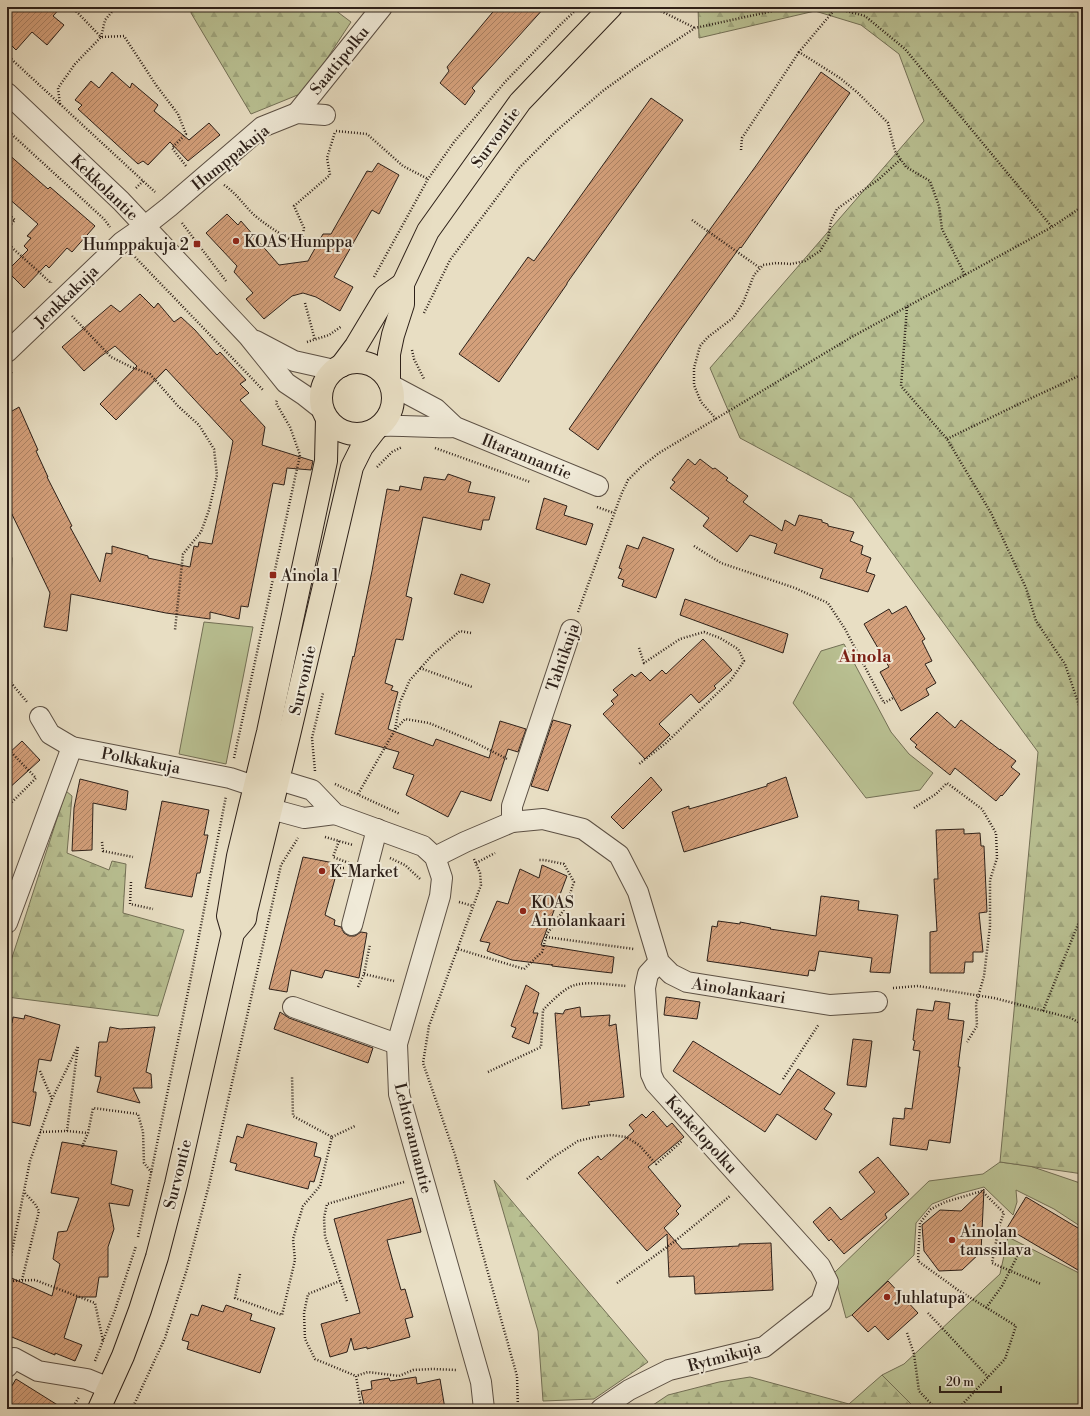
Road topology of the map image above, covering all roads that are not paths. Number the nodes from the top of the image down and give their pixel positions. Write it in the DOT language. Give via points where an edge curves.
graph roads {
  1 [pos="382,7"];
  2 [pos="611,7"];
  3 [pos="7,93"];
  4 [pos="296,114"];
  5 [pos="330,126"];
  6 [pos="145,226"];
  7 [pos="403,284"];
  8 [pos="249,337"];
  9 [pos="7,352"];
  10 [pos="337,368"];
  11 [pos="390,383"];
  12 [pos="325,415"];
  13 [pos="455,427"];
  14 [pos="378,428"];
  15 [pos="598,486"];
  16 [pos="571,630"];
  17 [pos="40,717"];
  18 [pos="72,747"];
  19 [pos="279,780"];
  20 [pos="254,786"];
  21 [pos="271,809"];
  22 [pos="335,814"];
  23 [pos="512,822"];
  24 [pos="376,829"];
  25 [pos="435,857"];
  26 [pos="7,923"];
  27 [pos="352,925"];
  28 [pos="233,933"];
  29 [pos="650,975"];
  30 [pos="878,1002"];
  31 [pos="293,1007"];
  32 [pos="397,1044"];
  33 [pos="828,1282"];
  34 [pos="7,1367"];
  35 [pos="109,1388"];
  36 [pos="99,1409"];
  37 [pos="484,1409"];
  38 [pos="601,1409"];
  1 -- 4 [label="street, Saattipolku"];
  2 -- 7 [label="main road, Survontie" via="520,102 428,231"];
  3 -- 6 [label="street, Kekkolantie"];
  4 -- 5 [label="street, Humppakuja"];
  4 -- 6 [label="street, Humppakuja" via="262,127"];
  6 -- 8 [label="street, Kekkolantie"];
  6 -- 9 [label="street, Jenkkakuja" via="122,242"];
  7 -- 10 [label="main road, Survontie" via="386,296 356,346"];
  7 -- 11 [label="main road, Survontie" via="403,304 389,354"];
  8 -- 10 [label="street, Kekkolantie" via="294,361"];
  8 -- 12 [label="street, Kekkolantie" via="286,383 304,395"];
  10 -- 11 [label="main road" via="351,362 362,362 382,372"];
  10 -- 12 [label="main road" via="324,384 321,393"];
  11 -- 13 [label="street, Iltarannantie" via="436,409"];
  11 -- 14 [label="main road" via="394,396 392,407 388,417"];
  12 -- 14 [label="main road" via="335,427 344,432 365,433"];
  12 -- 20 [label="main road, Survontie" via="326,461"];
  13 -- 14 [label="street, Iltarannantie"];
  13 -- 15 [label="street, Iltarannantie"];
  14 -- 19 [label="main road, Survontie" via="362,446 352,467"];
  16 -- 23 [label="street, Tahtikuja" via="512,806"];
  17 -- 18 [label="street, Polkkakuja" via="50,734"];
  18 -- 20 [label="street, Polkkakuja" via="230,778"];
  18 -- 26 [label="street"];
  19 -- 20 [label="street"];
  19 -- 21 [label="main road, Survontie"];
  19 -- 22 [label="street" via="321,785"];
  20 -- 21 [label="street"];
  20 -- 28 [label="main road, Survontie" via="228,916"];
  21 -- 22 [label="street" via="304,818"];
  21 -- 28 [label="main road, Survontie" via="245,919"];
  22 -- 24 [label="street"];
  23 -- 25 [label="street"];
  23 -- 29 [label="street" via="543,819 582,829 619,855 638,892"];
  24 -- 25 [label="street" via="423,846"];
  24 -- 27 [label="street"];
  25 -- 32 [label="street, Lehtorannantie" via="442,878 440,896"];
  28 -- 35 [label="main road, Survontie" via="176,1184 140,1310"];
  29 -- 30 [label="street, Ainolankaari" via="671,974 687,982 830,1004"];
  29 -- 33 [label="street, Karkelopolku" via="651,1074 656,1083 820,1266"];
  31 -- 32 [label="street"];
  32 -- 37 [label="street, Lehtorannantie" via="399,1094 481,1382"];
  33 -- 38 [label="street, Rytmikuja" via="822,1302 764,1347 669,1370 629,1390"];
  34 -- 35 [label="street" via="14,1358 38,1371 87,1380"];
  35 -- 36 [label="main road, Survontie"];
}
